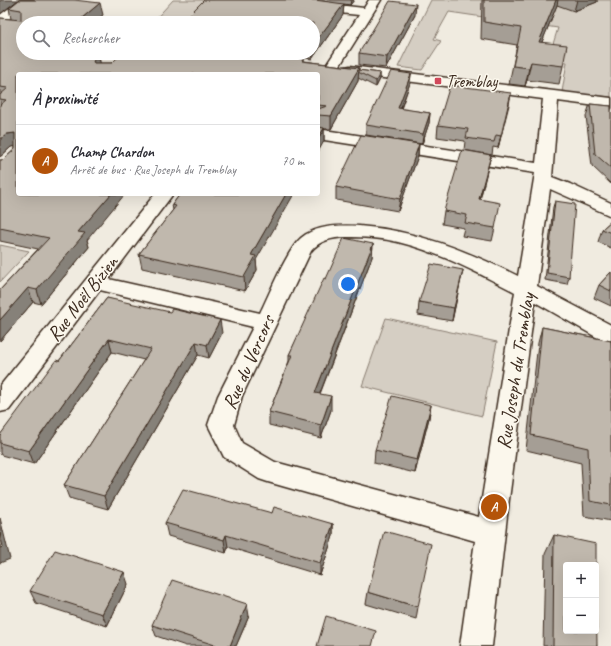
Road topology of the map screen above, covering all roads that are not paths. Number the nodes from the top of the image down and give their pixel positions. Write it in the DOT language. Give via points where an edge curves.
graph roads {
  1 [pos="28,0"];
  2 [pos="375,0"];
  3 [pos="319,7"];
  4 [pos="367,12"];
  5 [pos="0,21"];
  6 [pos="0,24"];
  7 [pos="16,26"];
  8 [pos="317,65"];
  9 [pos="332,67"];
  10 [pos="551,95"];
  11 [pos="611,103"];
  12 [pos="320,134"];
  13 [pos="543,175"];
  14 [pos="162,196"];
  15 [pos="611,210"];
  16 [pos="94,282"];
  17 [pos="528,288"];
  18 [pos="266,322"];
  19 [pos="611,335"];
  20 [pos="0,403"];
  21 [pos="490,533"];
  22 [pos="476,646"];
  1 -- 5 [label="street"];
  2 -- 4 [label="street"];
  3 -- 4 [label="street"];
  4 -- 9 [label="street"];
  6 -- 7 [label="street"];
  8 -- 9 [label="street"];
  9 -- 10 [label="street"];
  10 -- 11 [label="street"];
  10 -- 13 [label="street, Rue Joseph du Tremblay"];
  12 -- 13 [label="street"];
  13 -- 15 [label="street"];
  13 -- 17 [label="street, Rue Joseph du Tremblay"];
  14 -- 16 [label="street, Rue Noël Bizien"];
  16 -- 18 [label="street"];
  16 -- 20 [label="street, Rue Noël Bizien"];
  17 -- 18 [label="street, Rue du Vercors" via="420,242 383,234 340,230 316,236 307,242"];
  17 -- 19 [label="street, Rue du Vercors"];
  17 -- 21 [label="street, Rue Joseph du Tremblay"];
  18 -- 21 [label="street, Rue du Vercors" via="230,396 222,425 233,450 268,471"];
  21 -- 22 [label="street, Rue Joseph du Tremblay"];
}
